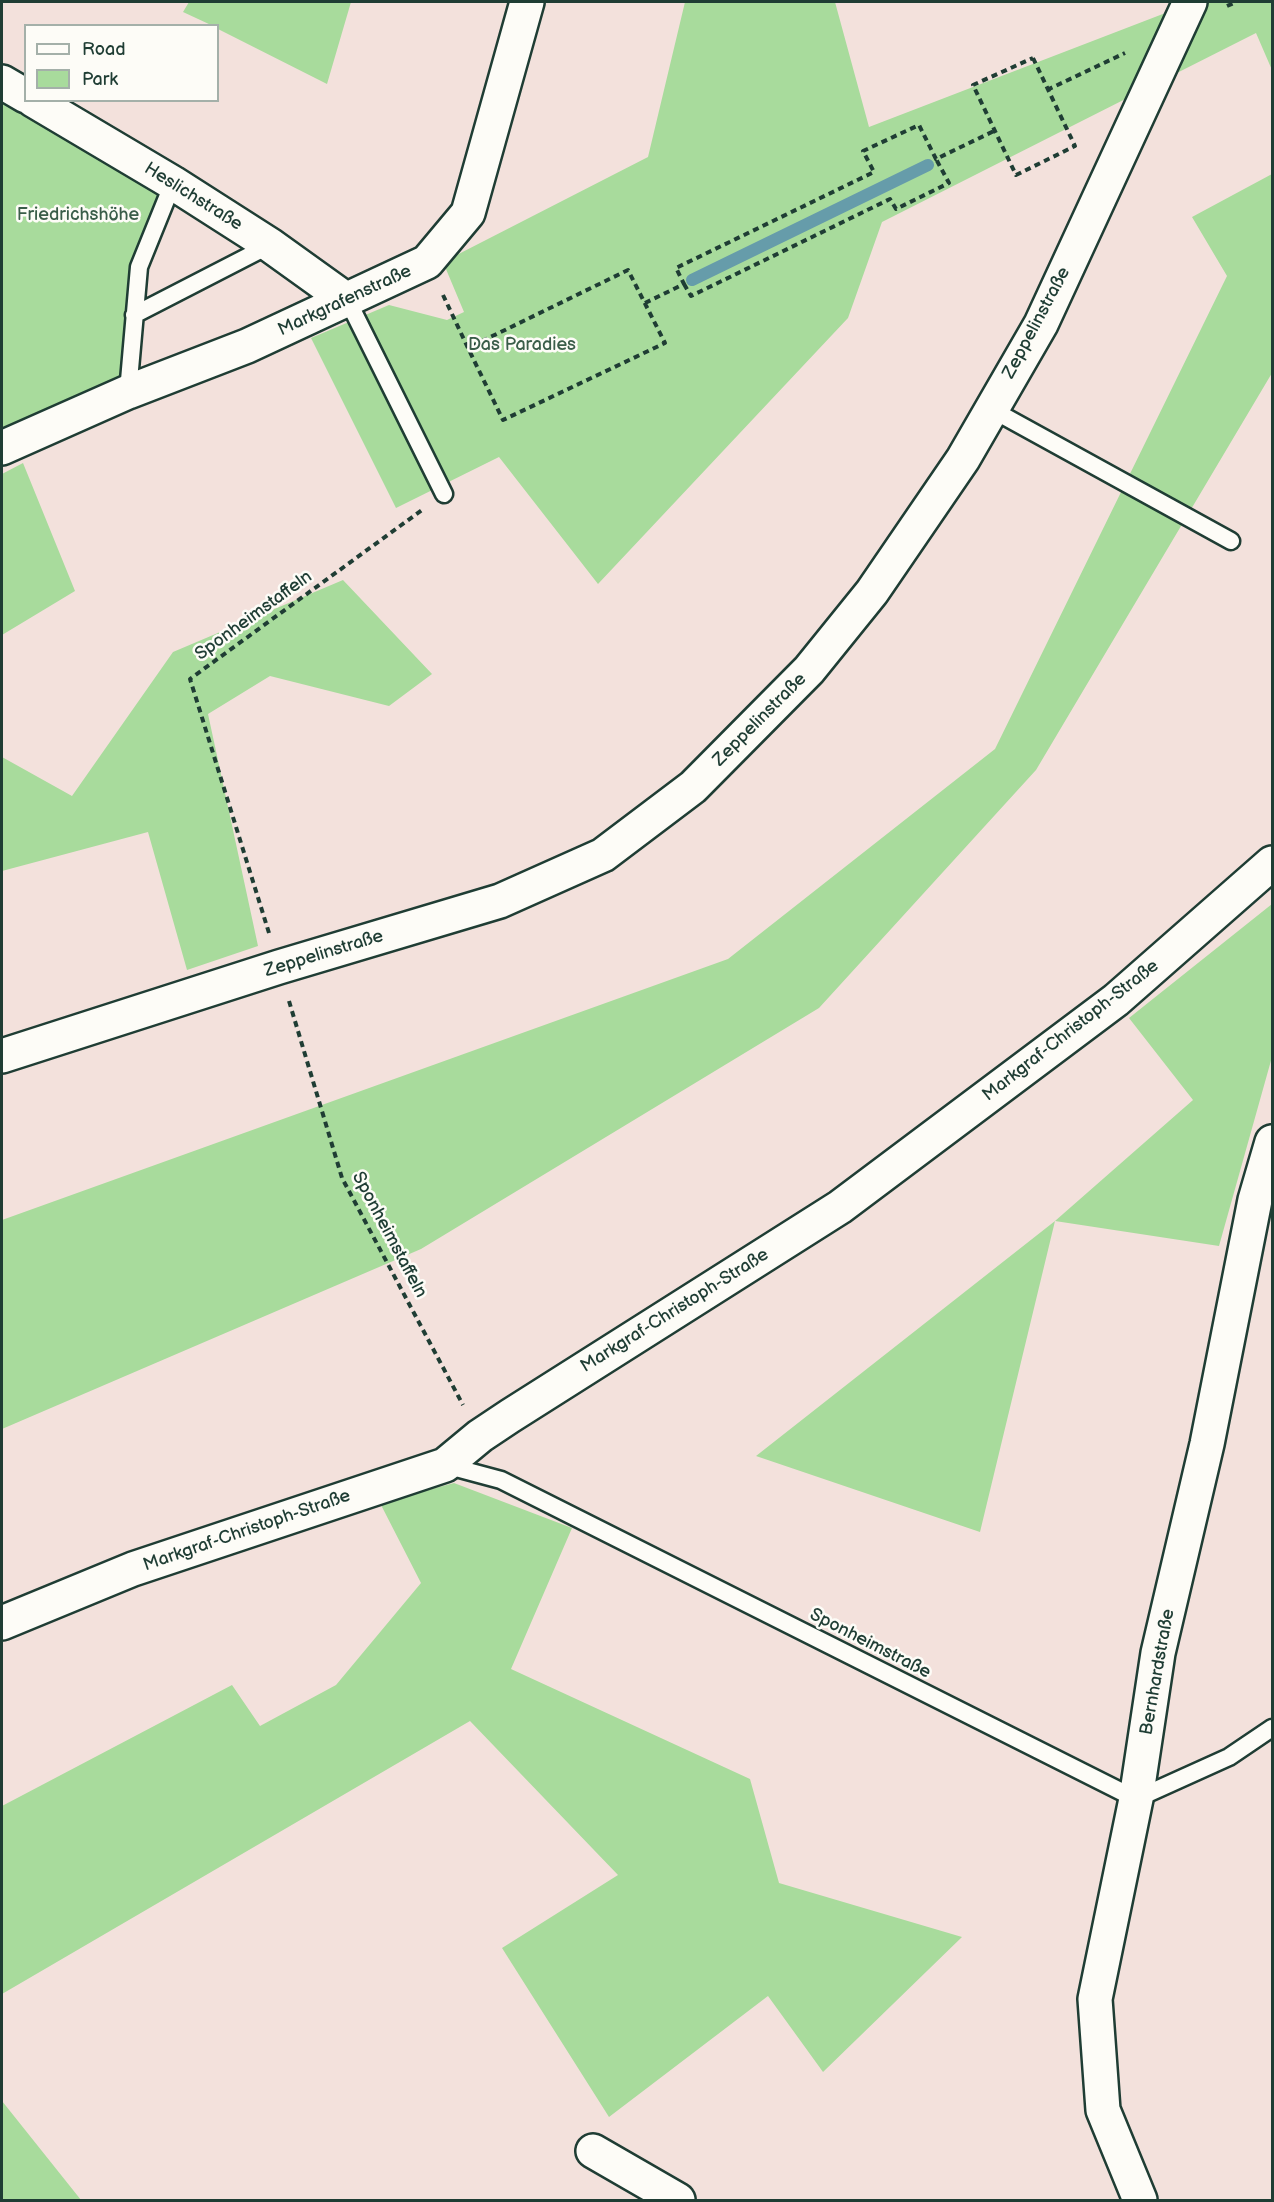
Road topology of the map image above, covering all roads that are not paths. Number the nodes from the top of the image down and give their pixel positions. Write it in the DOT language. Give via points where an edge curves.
graph roads {
  1 [pos="527,2"];
  2 [pos="1190,2"];
  3 [pos="2,82"];
  4 [pos="24,95"];
  5 [pos="36,102"];
  6 [pos="173,183"];
  7 [pos="270,245"];
  8 [pos="348,300"];
  9 [pos="134,315"];
  10 [pos="128,392"];
  11 [pos="991,409"];
  12 [pos="2,448"];
  13 [pos="444,494"];
  14 [pos="1231,541"];
  15 [pos="1272,863"];
  16 [pos="2,1056"];
  17 [pos="1272,1142"];
  18 [pos="445,1466"];
  19 [pos="2,1623"];
  20 [pos="1272,1728"];
  21 [pos="1136,1799"];
  22 [pos="593,2151"];
  23 [pos="678,2200"];
  24 [pos="1140,2200"];
  1 -- 8 [label="street, Markgrafenstraße" via="468,213 427,262"];
  2 -- 11 [label="street, Zeppelinstraße" via="1041,324"];
  3 -- 4 [label="street"];
  5 -- 6 [label="street, Heslichstraße"];
  6 -- 7 [label="street, Heslichstraße"];
  6 -- 9 [label="lane" via="139,267"];
  7 -- 8 [label="street, Heslichstraße"];
  7 -- 9 [label="lane"];
  8 -- 10 [label="street, Markgrafenstraße" via="247,346"];
  8 -- 13 [label="lane"];
  9 -- 10 [label="lane"];
  10 -- 12 [label="street, Markgrafenstraße"];
  11 -- 14 [label="lane"];
  11 -- 16 [label="street, Zeppelinstraße" via="963,459 872,592 808,670 693,787 603,855 500,901"];
  15 -- 18 [label="street, Markgraf-Christoph-Straße" via="1116,1000 840,1207 480,1436"];
  17 -- 21 [label="street, Bernhardstraße" via="1255,1200 1208,1444 1158,1653"];
  18 -- 19 [label="street, Markgraf-Christoph-Straße" via="133,1569"];
  18 -- 21 [label="lane, Sponheimstraße" via="501,1480"];
  20 -- 21 [label="lane" via="1229,1756"];
  21 -- 24 [label="street, Bernhardstraße" via="1095,1999 1103,2110"];
  22 -- 23 [label="street"];
}
